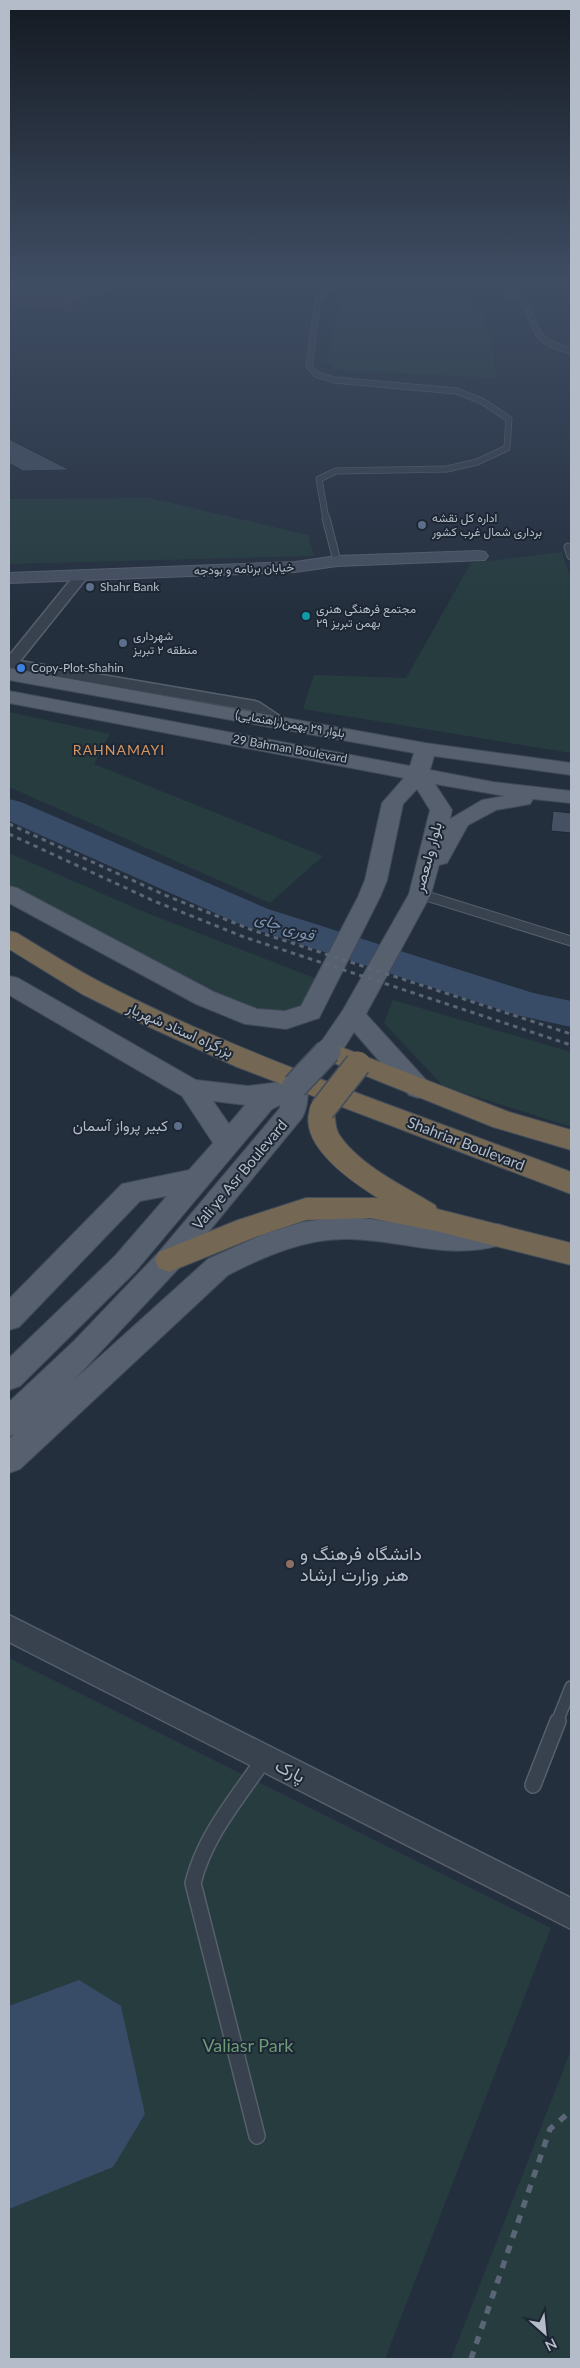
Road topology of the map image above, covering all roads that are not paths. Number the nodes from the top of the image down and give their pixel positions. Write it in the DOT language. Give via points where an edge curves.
graph roads {
  1 [pos="444,390"];
  2 [pos="568,547"];
  3 [pos="479,556"];
  4 [pos="571,556"];
  5 [pos="337,561"];
  6 [pos="82,575"];
  7 [pos="9,578"];
  8 [pos="9,668"];
  9 [pos="9,698"];
  10 [pos="425,749"];
  11 [pos="571,769"];
  12 [pos="419,774"];
  13 [pos="549,795"];
  14 [pos="571,797"];
  15 [pos="9,893"];
  16 [pos="415,903"];
  17 [pos="9,939"];
  18 [pos="571,941"];
  19 [pos="9,984"];
  20 [pos="352,1015"];
  21 [pos="328,1051"];
  22 [pos="358,1064"];
  23 [pos="296,1086"];
  24 [pos="418,1088"];
  25 [pos="191,1089"];
  26 [pos="571,1140"];
  27 [pos="227,1143"];
  28 [pos="196,1179"];
  29 [pos="571,1183"];
  30 [pos="436,1220"];
  31 [pos="498,1236"];
  32 [pos="571,1254"];
  33 [pos="169,1260"];
  34 [pos="9,1318"];
  35 [pos="9,1377"];
  36 [pos="9,1422"];
  37 [pos="9,1459"];
  38 [pos="9,1628"];
  39 [pos="571,1686"];
  40 [pos="265,1758"];
  41 [pos="533,1785"];
  42 [pos="571,1914"];
  43 [pos="257,2136"];
  1 -- 5 [label="lane" via="482,401 509,419 507,448 477,462 447,469 336,471 319,479"];
  2 -- 4 [label="lane"];
  3 -- 5 [label="street, خیابان برنامه و بودجه"];
  5 -- 6 [label="street, خیابان برنامه و بودجه" via="295,568"];
  6 -- 7 [label="street, خیابان برنامه و بودجه"];
  6 -- 8 [label="street"];
  8 -- 10 [label="main road, بلوار ٢٩ بهمن(راهنمایی)"];
  9 -- 12 [label="main road, 29 Bahman Boulevard"];
  10 -- 11 [label="main road, بلوار ٢٩ بهمن(راهنمایی)"];
  10 -- 12 [label="main road"];
  12 -- 13 [label="main road, 29 Bahman Boulevard"];
  12 -- 15 [label="main road" via="393,803 376,880 310,1012 286,1020 254,1018 206,998"];
  12 -- 16 [label="main road, بلوار ولىعصر" via="441,810"];
  13 -- 14 [label="main road, 29 Bahman Boulevard"];
  13 -- 16 [label="main road" via="490,805 459,821"];
  16 -- 18 [label="lane"];
  16 -- 20 [label="main road, بلوار ولىعصر"];
  17 -- 29 [label="highway, بزرگراه استاد شهریار" via="91,988 246,1060"];
  19 -- 25 [label="main road"];
  20 -- 21 [label="main road, بلوار ولىعصر"];
  20 -- 24 [label="main road"];
  21 -- 22 [label="highway"];
  21 -- 23 [label="main road, بلوار ولىعصر, bridge"];
  22 -- 24 [label="highway"];
  22 -- 30 [label="highway, bridge" via="322,1110 322,1130 338,1153 356,1169"];
  23 -- 25 [label="main road" via="248,1096"];
  23 -- 27 [label="main road, Vali ye Asr Boulevard" via="264,1102"];
  23 -- 33 [label="main road, Vali ye Asr Boulevard" via="293,1112"];
  24 -- 26 [label="highway" via="502,1120"];
  25 -- 27 [label="main road"];
  27 -- 28 [label="main road, Vali ye Asr Boulevard"];
  28 -- 34 [label="main road" via="132,1192"];
  28 -- 35 [label="main road, Vali ye Asr Boulevard" via="124,1264"];
  30 -- 31 [label="highway"];
  30 -- 33 [label="highway" via="370,1207 306,1209"];
  31 -- 32 [label="highway"];
  31 -- 37 [label="main road" via="443,1240 377,1229 335,1228 257,1248 218,1267"];
  33 -- 36 [label="main road, Vali ye Asr Boulevard" via="85,1350"];
  38 -- 40 [label="street, پارک"];
  39 -- 41 [label="lane"];
  40 -- 42 [label="street, پارک"];
  40 -- 43 [label="lane" via="210,1839 193,1883"];
}
